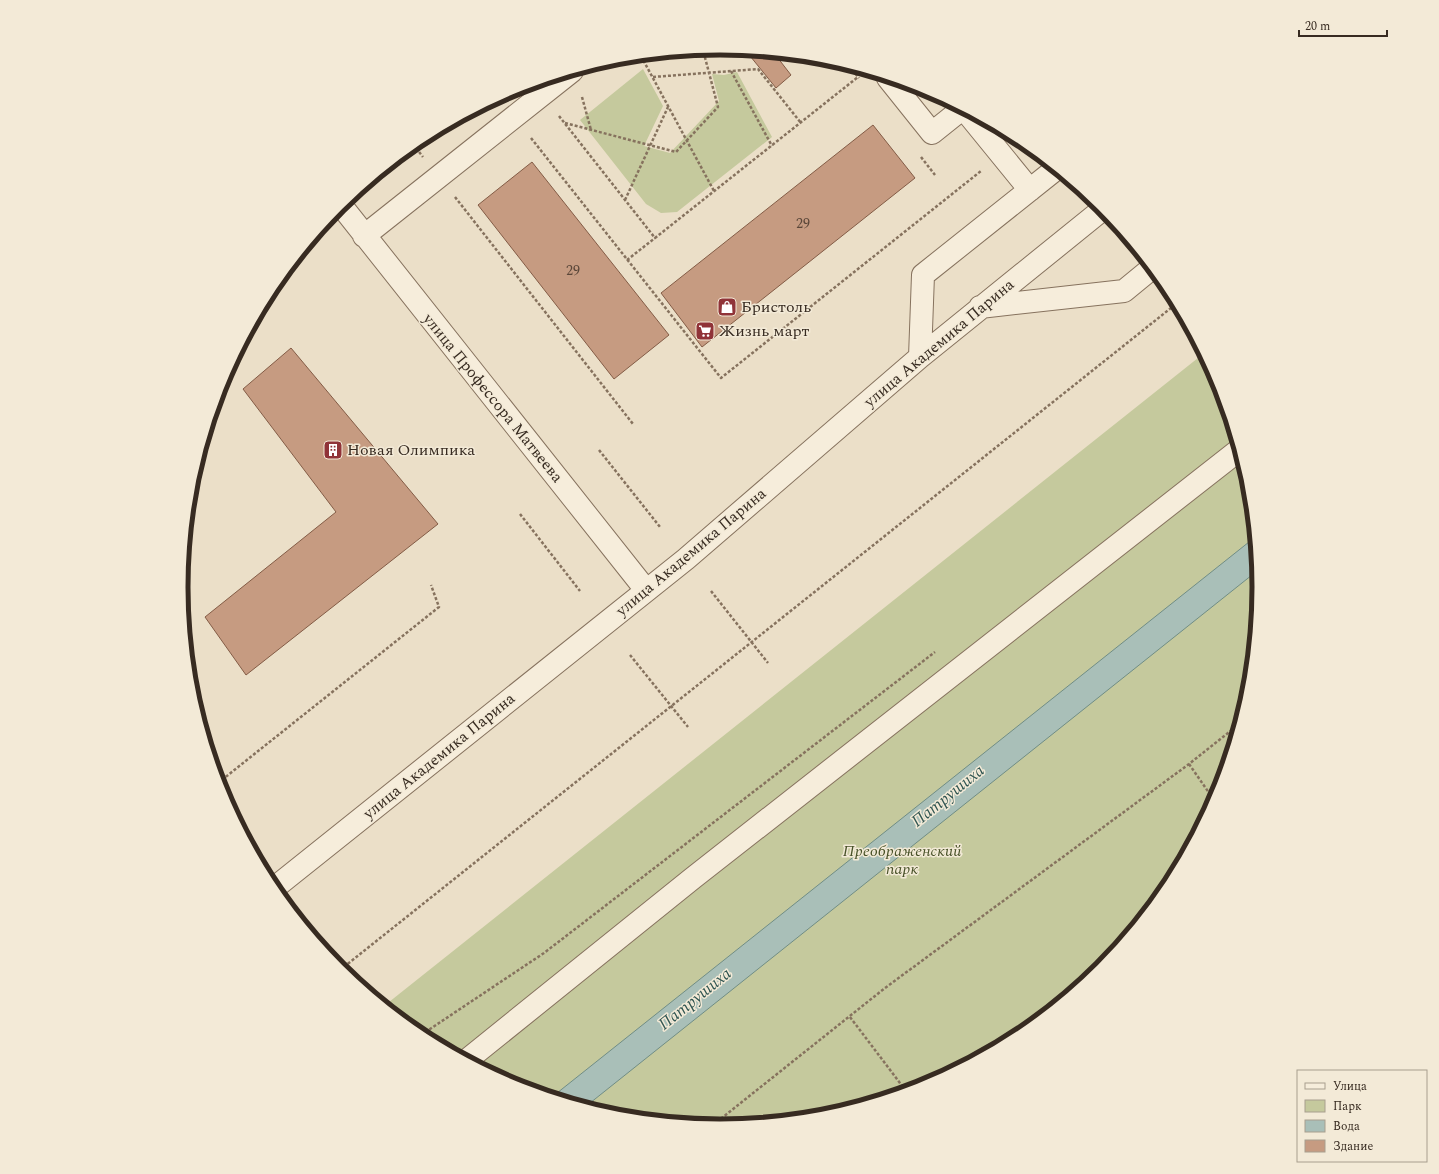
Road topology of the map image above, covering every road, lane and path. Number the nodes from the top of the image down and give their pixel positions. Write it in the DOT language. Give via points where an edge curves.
graph roads {
  1 [pos="705,55"];
  2 [pos="644,61"];
  3 [pos="731,71"];
  4 [pos="710,73"];
  5 [pos="653,77"];
  6 [pos="858,77"];
  7 [pos="576,80"];
  8 [pos="892,84"];
  9 [pos="668,106"];
  10 [pos="555,111"];
  11 [pos="959,112"];
  12 [pos="970,118"];
  13 [pos="565,123"];
  14 [pos="801,123"];
  15 [pos="590,130"];
  16 [pos="527,133"];
  17 [pos="687,140"];
  18 [pos="650,145"];
  19 [pos="772,146"];
  20 [pos="1000,156"];
  21 [pos="1052,172"];
  22 [pos="1030,190"];
  23 [pos="714,191"];
  24 [pos="451,193"];
  25 [pos="625,200"];
  26 [pos="344,210"];
  27 [pos="1098,213"];
  28 [pos="364,236"];
  29 [pos="655,238"];
  30 [pos="627,260"];
  31 [pos="1148,271"];
  32 [pos="980,307"];
  33 [pos="1172,307"];
  34 [pos="920,357"];
  35 [pos="633,424"];
  36 [pos="599,450"];
  37 [pos="1234,454"];
  38 [pos="520,514"];
  39 [pos="660,527"];
  40 [pos="431,585"];
  41 [pos="646,590"];
  42 [pos="580,591"];
  43 [pos="711,591"];
  44 [pos="751,642"];
  45 [pos="940,648"];
  46 [pos="630,655"];
  47 [pos="768,663"];
  48 [pos="671,706"];
  49 [pos="688,728"];
  50 [pos="1231,730"];
  51 [pos="1189,764"];
  52 [pos="223,779"];
  53 [pos="1210,794"];
  54 [pos="278,885"];
  55 [pos="346,965"];
  56 [pos="850,1017"];
  57 [pos="427,1031"];
  58 [pos="471,1057"];
  59 [pos="903,1087"];
  60 [pos="721,1119"];
  1 -- 4 [label="path"];
  2 -- 5 [label="path"];
  3 -- 4 [label="path"];
  3 -- 14 [label="path" via="758,69"];
  3 -- 19 [label="path"];
  4 -- 5 [label="path"];
  4 -- 17 [label="path" via="718,106"];
  5 -- 9 [label="path"];
  6 -- 14 [label="path"];
  7 -- 15 [label="path"];
  7 -- 28 [label="street"];
  8 -- 11 [label="street" via="932,133"];
  9 -- 17 [label="path"];
  9 -- 18 [label="path"];
  10 -- 13 [label="path"];
  12 -- 20 [label="street"];
  13 -- 15 [label="path"];
  13 -- 25 [label="path"];
  14 -- 19 [label="path"];
  15 -- 18 [label="path"];
  16 -- 30 [label="path"];
  17 -- 18 [label="path" via="676,152"];
  17 -- 23 [label="path"];
  18 -- 25 [label="path"];
  19 -- 23 [label="path"];
  20 -- 22 [label="street"];
  20 -- 30 [label="path" via="721,378"];
  21 -- 22 [label="street"];
  22 -- 34 [label="street" via="923,275"];
  23 -- 29 [label="path"];
  24 -- 35 [label="path"];
  25 -- 29 [label="path"];
  26 -- 28 [label="street, улица Профессора Матвеева"];
  27 -- 32 [label="street, улица Академика Парина"];
  28 -- 41 [label="street, улица Профессора Матвеева"];
  29 -- 30 [label="path"];
  31 -- 32 [label="street" via="1124,291"];
  32 -- 34 [label="street, улица Академика Парина"];
  33 -- 44 [label="path"];
  34 -- 41 [label="street, улица Академика Парина" via="692,554"];
  36 -- 39 [label="path"];
  37 -- 58 [label="street" via="693,878"];
  38 -- 42 [label="path"];
  40 -- 52 [label="path" via="439,607"];
  41 -- 54 [label="street, улица Академика Парина"];
  43 -- 44 [label="path"];
  44 -- 47 [label="path"];
  44 -- 48 [label="path"];
  45 -- 57 [label="path" via="544,953"];
  46 -- 48 [label="path"];
  48 -- 49 [label="path"];
  48 -- 55 [label="path"];
  50 -- 51 [label="path"];
  51 -- 53 [label="path"];
  51 -- 56 [label="path"];
  56 -- 59 [label="path"];
  56 -- 60 [label="path"];
}
